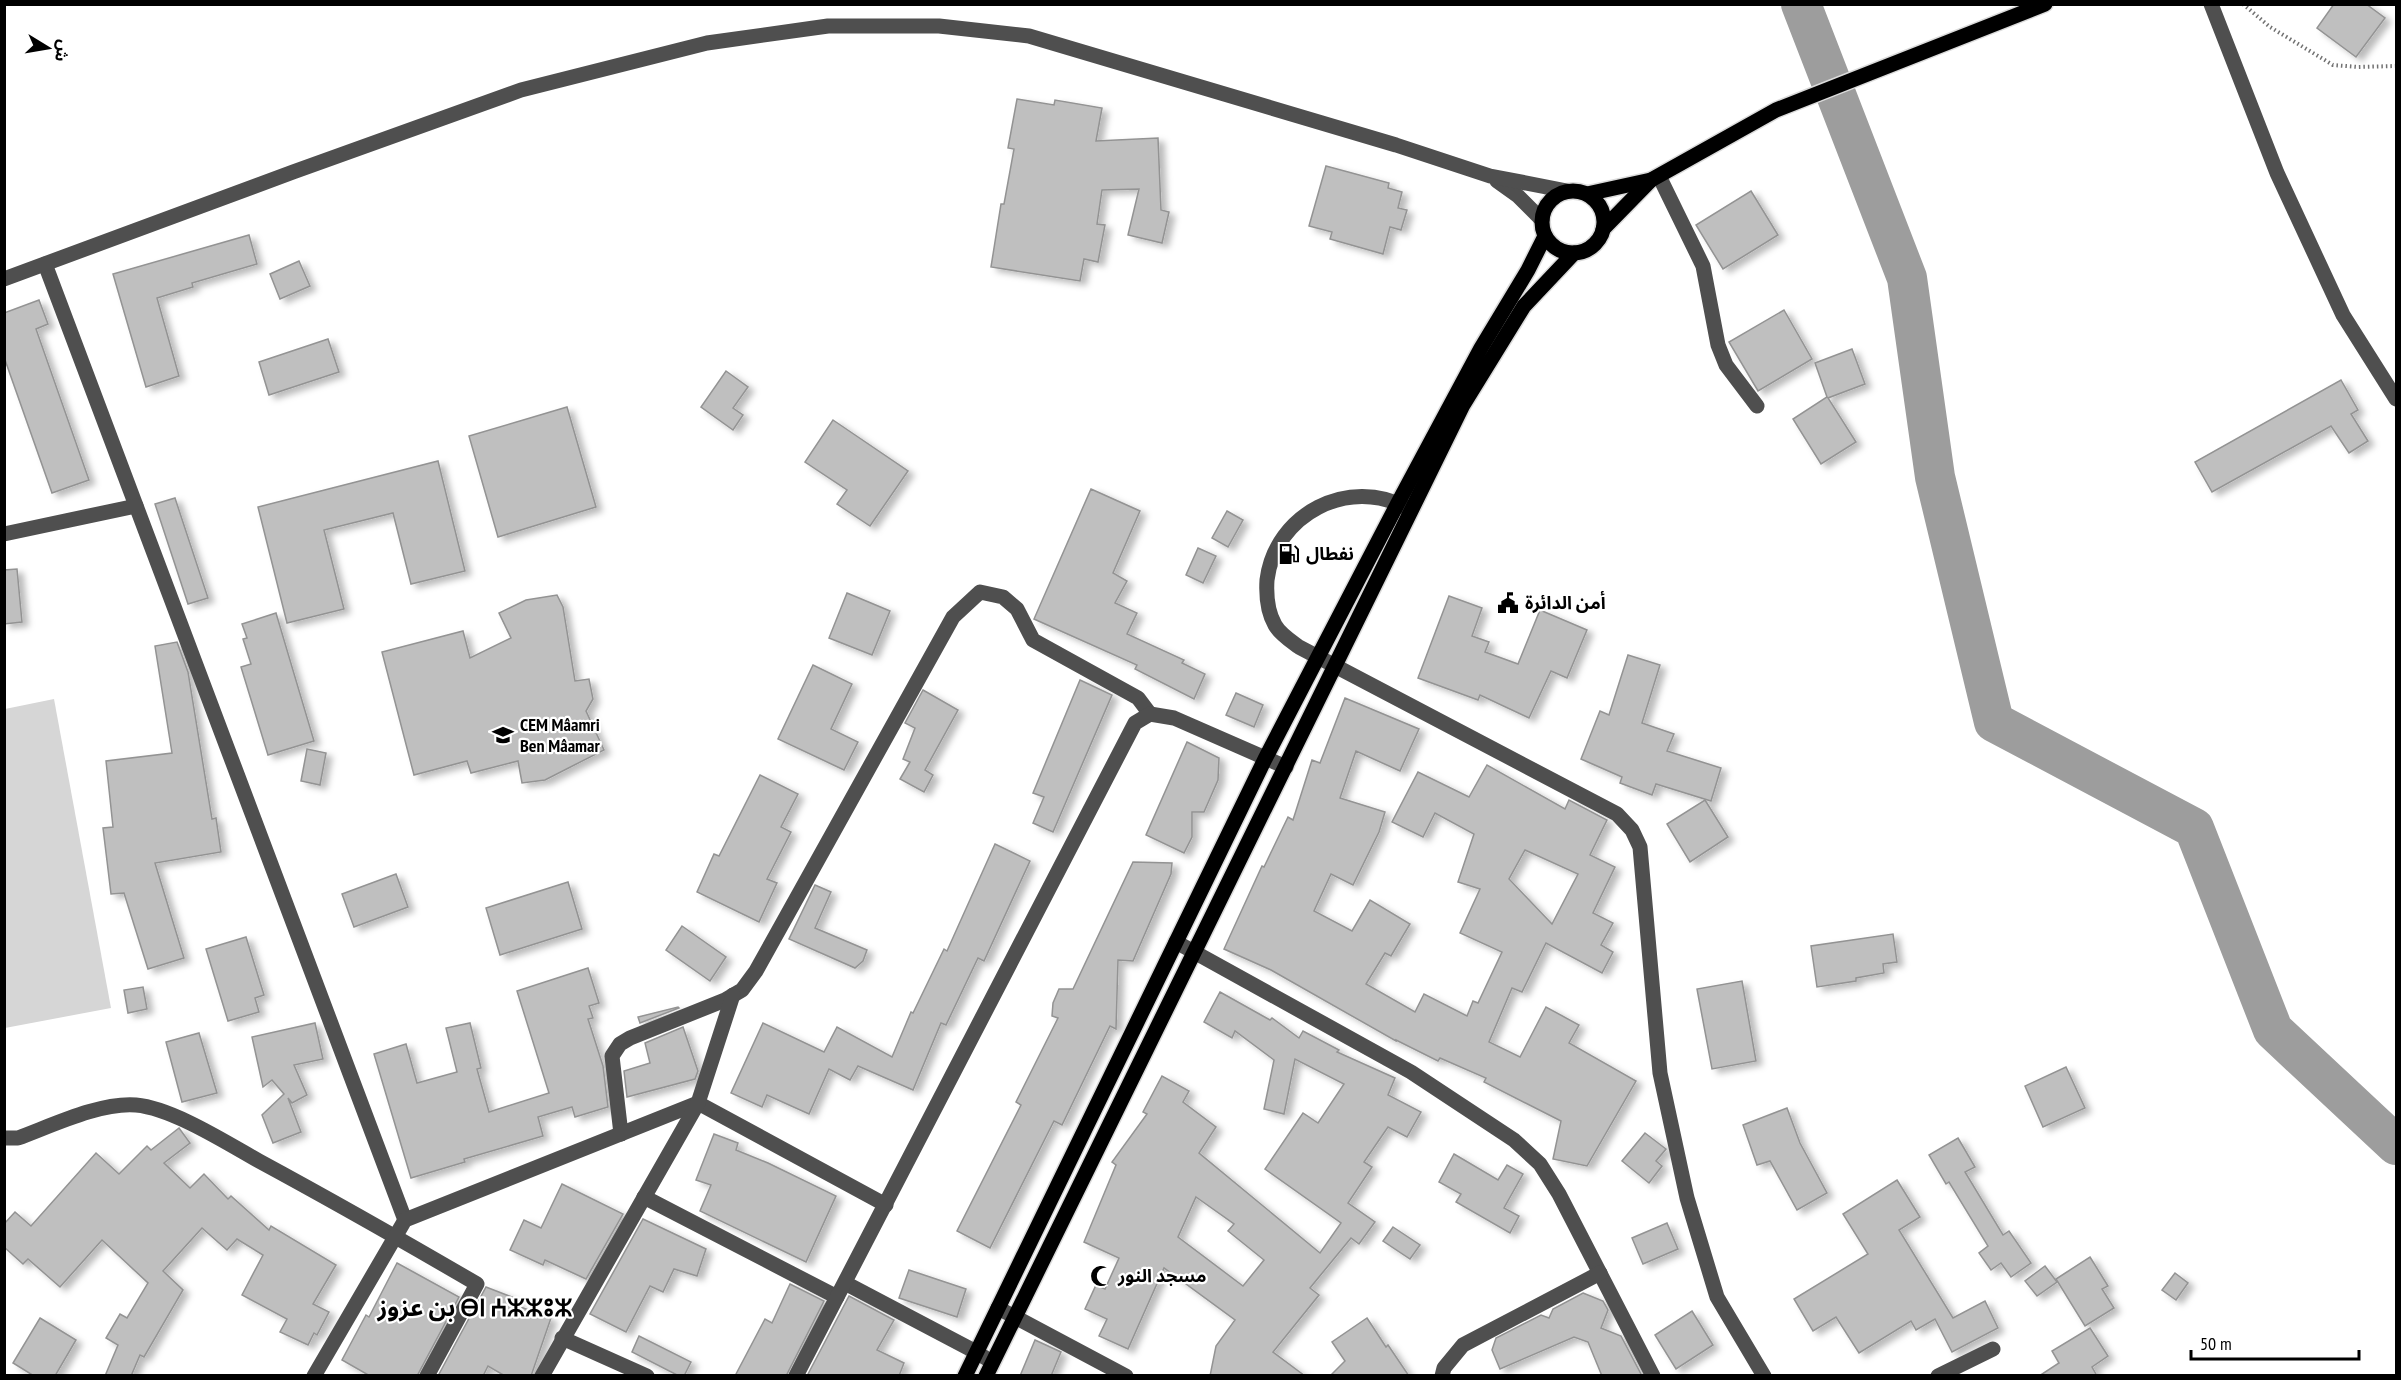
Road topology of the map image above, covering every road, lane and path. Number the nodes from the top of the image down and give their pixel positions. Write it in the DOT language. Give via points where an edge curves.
graph roads {
  1 [pos="2045,4"];
  2 [pos="2211,4"];
  3 [pos="2243,4"];
  4 [pos="2397,66"];
  5 [pos="1490,176"];
  6 [pos="1655,178"];
  7 [pos="1567,191"];
  8 [pos="1587,194"];
  9 [pos="1542,220"];
  10 [pos="1603,229"];
  11 [pos="1545,236"];
  12 [pos="1574,253"];
  13 [pos="45,264"];
  14 [pos="4,279"];
  15 [pos="1486,352"];
  16 [pos="2397,399"];
  17 [pos="1757,406"];
  18 [pos="136,506"];
  19 [pos="1404,506"];
  20 [pos="4,534"];
  21 [pos="1319,656"];
  22 [pos="1334,664"];
  23 [pos="1150,714"];
  24 [pos="1265,759"];
  25 [pos="1286,767"];
  26 [pos="1176,942"];
  27 [pos="1194,952"];
  28 [pos="733,995"];
  29 [pos="698,1103"];
  30 [pos="621,1134"];
  31 [pos="4,1138"];
  32 [pos="644,1197"];
  33 [pos="886,1205"];
  34 [pos="405,1220"];
  35 [pos="396,1236"];
  36 [pos="1600,1273"];
  37 [pos="845,1283"];
  38 [pos="837,1297"];
  39 [pos="998,1308"];
  40 [pos="1014,1317"];
  41 [pos="562,1338"];
  42 [pos="1993,1349"];
  43 [pos="976,1352"];
  44 [pos="989,1369"];
  45 [pos="314,1376"];
  46 [pos="427,1376"];
  47 [pos="542,1376"];
  48 [pos="646,1376"];
  49 [pos="796,1376"];
  50 [pos="965,1376"];
  51 [pos="1126,1376"];
  52 [pos="1442,1376"];
  53 [pos="1653,1376"];
  54 [pos="1764,1376"];
  55 [pos="1938,1376"];
  1 -- 6 [label="main road" via="1776,110"];
  2 -- 16 [label="street" via="2277,173 2343,315"];
  3 -- 4 [label="path" via="2270,27 2332,65"];
  5 -- 7 [label="street"];
  5 -- 9 [label="street"];
  5 -- 13 [label="street" via="1029,36 939,26 828,26 707,43 521,90"];
  6 -- 8 [label="main road"];
  6 -- 10 [label="main road"];
  6 -- 17 [label="street" via="1703,266 1718,345 1726,365"];
  7 -- 8 [label="main road"];
  7 -- 9 [label="main road" via="1550,201"];
  8 -- 10 [label="main road" via="1601,209"];
  9 -- 11 [label="main road"];
  10 -- 12 [label="main road" via="1593,246"];
  11 -- 12 [label="main road" via="1557,249"];
  11 -- 15 [label="main road"];
  12 -- 15 [label="main road"];
  13 -- 14 [label="street"];
  13 -- 18 [label="street"];
  15 -- 19 [label="main road"];
  18 -- 20 [label="street"];
  18 -- 34 [label="street"];
  19 -- 21 [label="main road"];
  19 -- 21 [label="street" via="1371,496 1334,501 1307,512 1281,538 1269,566 1265,599 1275,626 1299,647"];
  19 -- 22 [label="main road"];
  21 -- 22 [label="street"];
  21 -- 24 [label="main road"];
  22 -- 25 [label="main road"];
  22 -- 54 [label="street" via="1617,814 1632,830 1640,847 1660,1073 1687,1198 1717,1297"];
  23 -- 24 [label="street" via="1174,718"];
  23 -- 28 [label="street" via="1138,698 1033,640 1017,609 1003,597 980,592 953,617 756,971 742,990"];
  23 -- 33 [label="street" via="1135,723"];
  24 -- 25 [label="street"];
  24 -- 26 [label="main road"];
  25 -- 27 [label="main road"];
  26 -- 27 [label="street"];
  26 -- 39 [label="main road"];
  27 -- 36 [label="street" via="1410,1072 1514,1140 1540,1164"];
  27 -- 40 [label="main road"];
  28 -- 29 [label="street"];
  28 -- 30 [label="street" via="620,1044 612,1056"];
  29 -- 30 [label="street"];
  29 -- 32 [label="street"];
  29 -- 33 [label="street"];
  30 -- 34 [label="street"];
  31 -- 35 [label="street" via="18,1138 103,1109 135,1105 163,1112 214,1136"];
  32 -- 38 [label="street"];
  32 -- 41 [label="street"];
  33 -- 37 [label="street"];
  34 -- 35 [label="street"];
  35 -- 45 [label="street"];
  35 -- 46 [label="street" via="477,1284"];
  36 -- 52 [label="street" via="1463,1345"];
  36 -- 53 [label="street"];
  37 -- 38 [label="street"];
  37 -- 43 [label="street"];
  38 -- 49 [label="street"];
  39 -- 40 [label="street"];
  39 -- 43 [label="main road"];
  40 -- 44 [label="main road"];
  40 -- 51 [label="street"];
  41 -- 47 [label="street"];
  41 -- 48 [label="street"];
  42 -- 55 [label="street"];
  43 -- 44 [label="street"];
  43 -- 50 [label="main road"];
}
